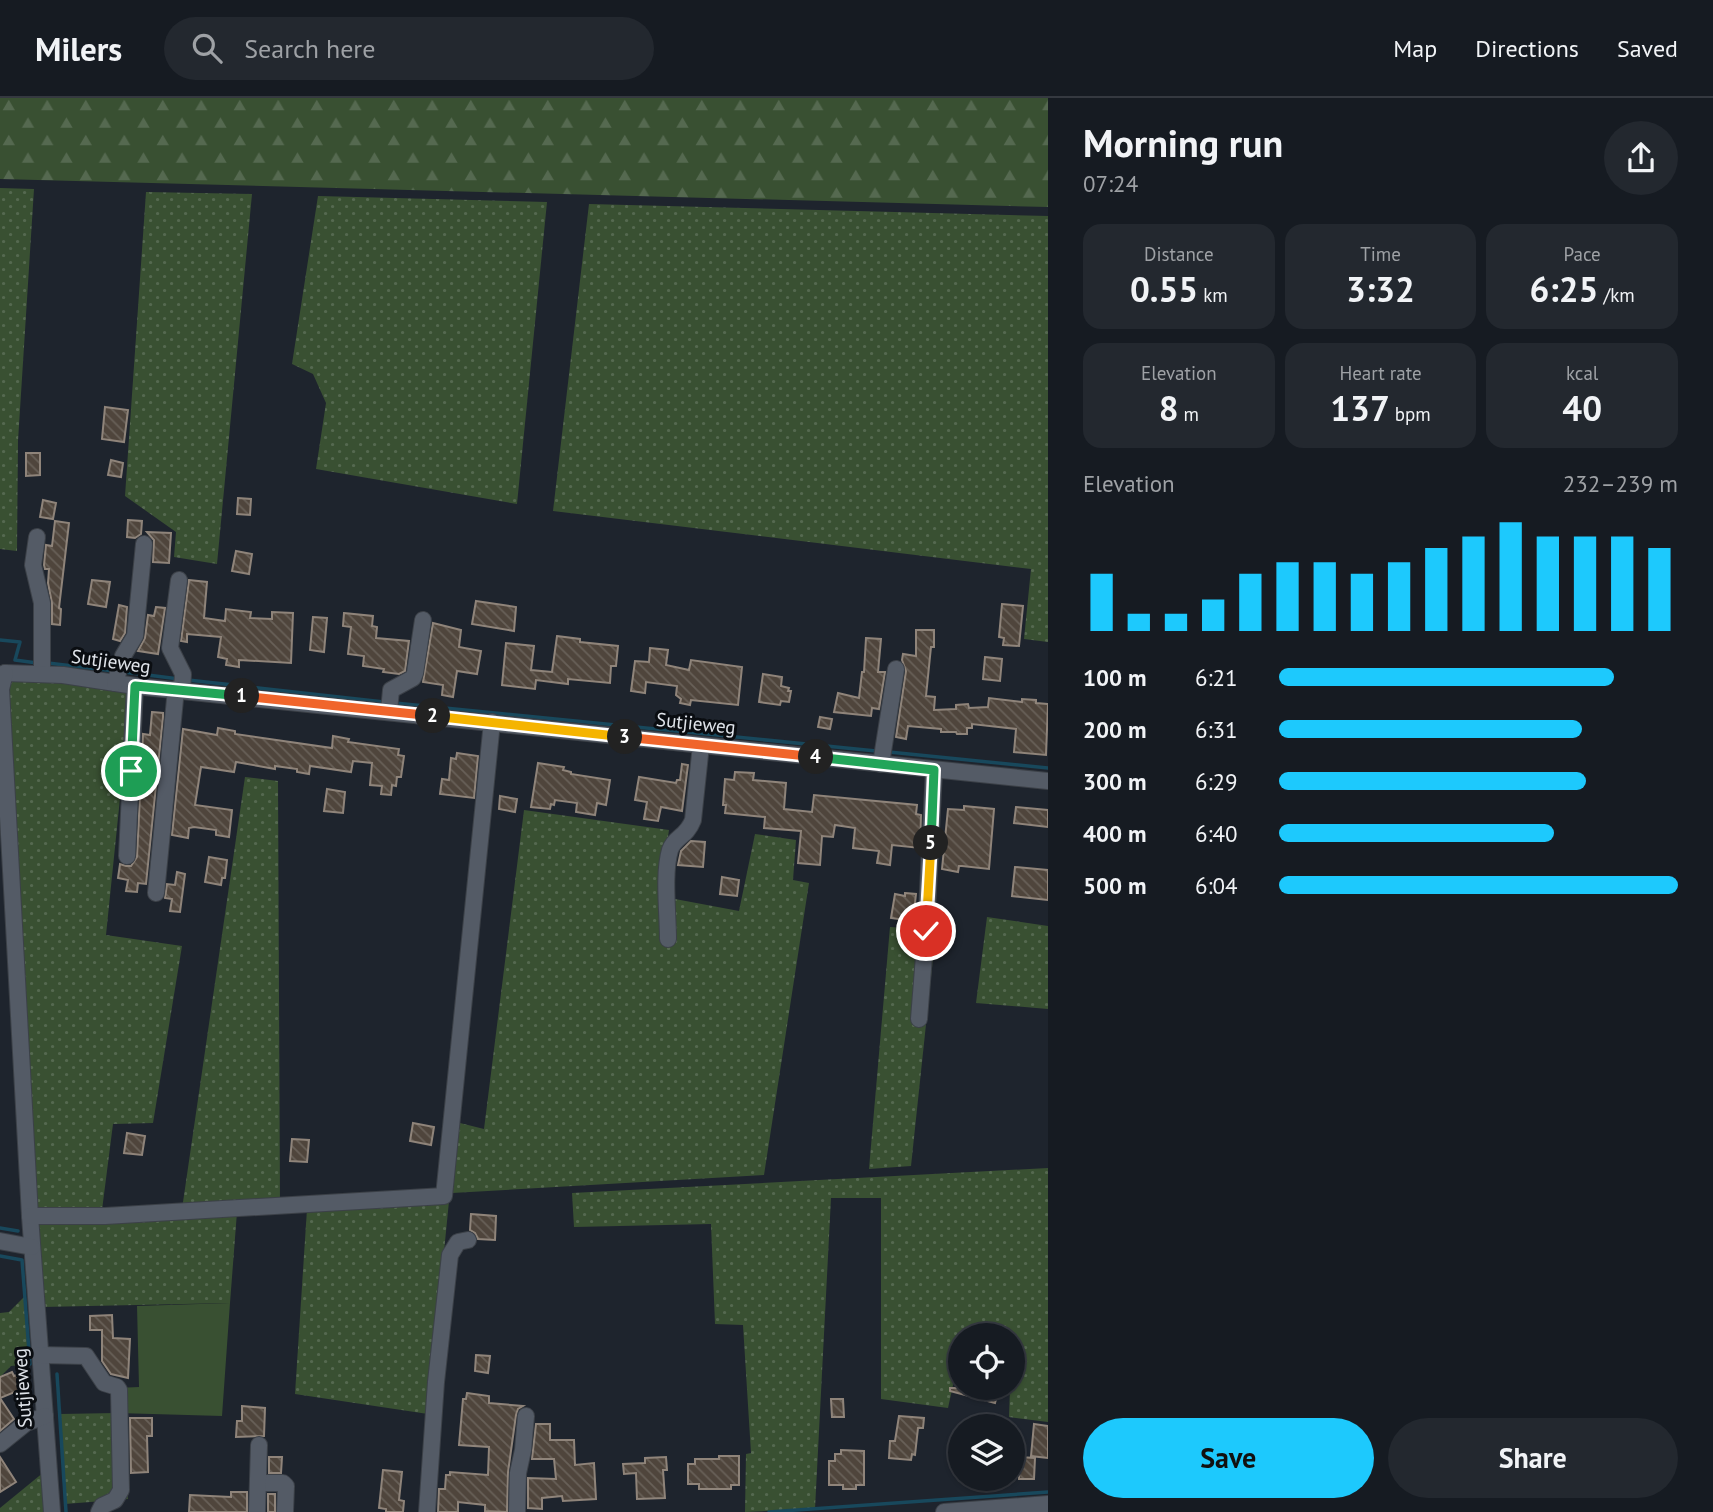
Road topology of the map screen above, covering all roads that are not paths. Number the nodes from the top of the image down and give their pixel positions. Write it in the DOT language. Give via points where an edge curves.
graph roads {
  1 [pos="37,537"];
  2 [pos="144,544"];
  3 [pos="178,580"];
  4 [pos="424,620"];
  5 [pos="3,669"];
  6 [pos="896,669"];
  7 [pos="42,674"];
  8 [pos="115,683"];
  9 [pos="135,686"];
  10 [pos="179,690"];
  11 [pos="389,711"];
  12 [pos="492,722"];
  13 [pos="701,745"];
  14 [pos="881,764"];
  15 [pos="934,770"];
  16 [pos="1048,781"];
  17 [pos="127,856"];
  18 [pos="156,892"];
  19 [pos="668,939"];
  20 [pos="919,1019"];
  21 [pos="30,1216"];
  22 [pos="468,1240"];
  23 [pos="0,1241"];
  24 [pos="32,1247"];
  25 [pos="40,1355"];
  26 [pos="45,1416"];
  27 [pos="526,1416"];
  28 [pos="0,1444"];
  29 [pos="259,1445"];
  30 [pos="259,1483"];
  31 [pos="1048,1504"];
  32 [pos="51,1512"];
  33 [pos="99,1512"];
  34 [pos="257,1512"];
  35 [pos="285,1512"];
  36 [pos="427,1512"];
  37 [pos="517,1512"];
  38 [pos="944,1512"];
  1 -- 7 [label="street" via="33,565 42,603"];
  2 -- 8 [label="street" via="135,636"];
  3 -- 10 [label="street" via="170,648 183,674"];
  4 -- 11 [label="street" via="413,678 391,690"];
  5 -- 7 [label="street, Sutjieweg"];
  5 -- 21 [label="street, Sutjieweg"];
  6 -- 14 [label="street"];
  7 -- 8 [label="street, Sutjieweg"];
  8 -- 9 [label="street, Sutjieweg"];
  9 -- 10 [label="street, Sutjieweg"];
  9 -- 17 [label="street"];
  10 -- 11 [label="street, Sutjieweg"];
  10 -- 18 [label="street"];
  11 -- 12 [label="street, Sutjieweg"];
  12 -- 13 [label="street, Sutjieweg"];
  12 -- 21 [label="street" via="444,1196"];
  13 -- 14 [label="street, Sutjieweg"];
  13 -- 19 [label="street" via="693,820 689,831 675,840 668,863"];
  14 -- 15 [label="street, Sutjieweg"];
  15 -- 16 [label="street, Sutjieweg"];
  15 -- 20 [label="street"];
  21 -- 24 [label="street, Sutjieweg"];
  22 -- 36 [label="street" via="458,1242 450,1255"];
  23 -- 24 [label="street"];
  24 -- 25 [label="street, Sutjieweg"];
  25 -- 26 [label="street, Sutjieweg"];
  25 -- 33 [label="street" via="86,1356 104,1383 119,1390 121,1490 116,1500"];
  26 -- 28 [label="street" via="26,1423"];
  26 -- 32 [label="street, Sutjieweg"];
  27 -- 37 [label="street"];
  29 -- 30 [label="street"];
  30 -- 34 [label="street"];
  30 -- 35 [label="street" via="286,1486"];
  31 -- 38 [label="street"];
}
